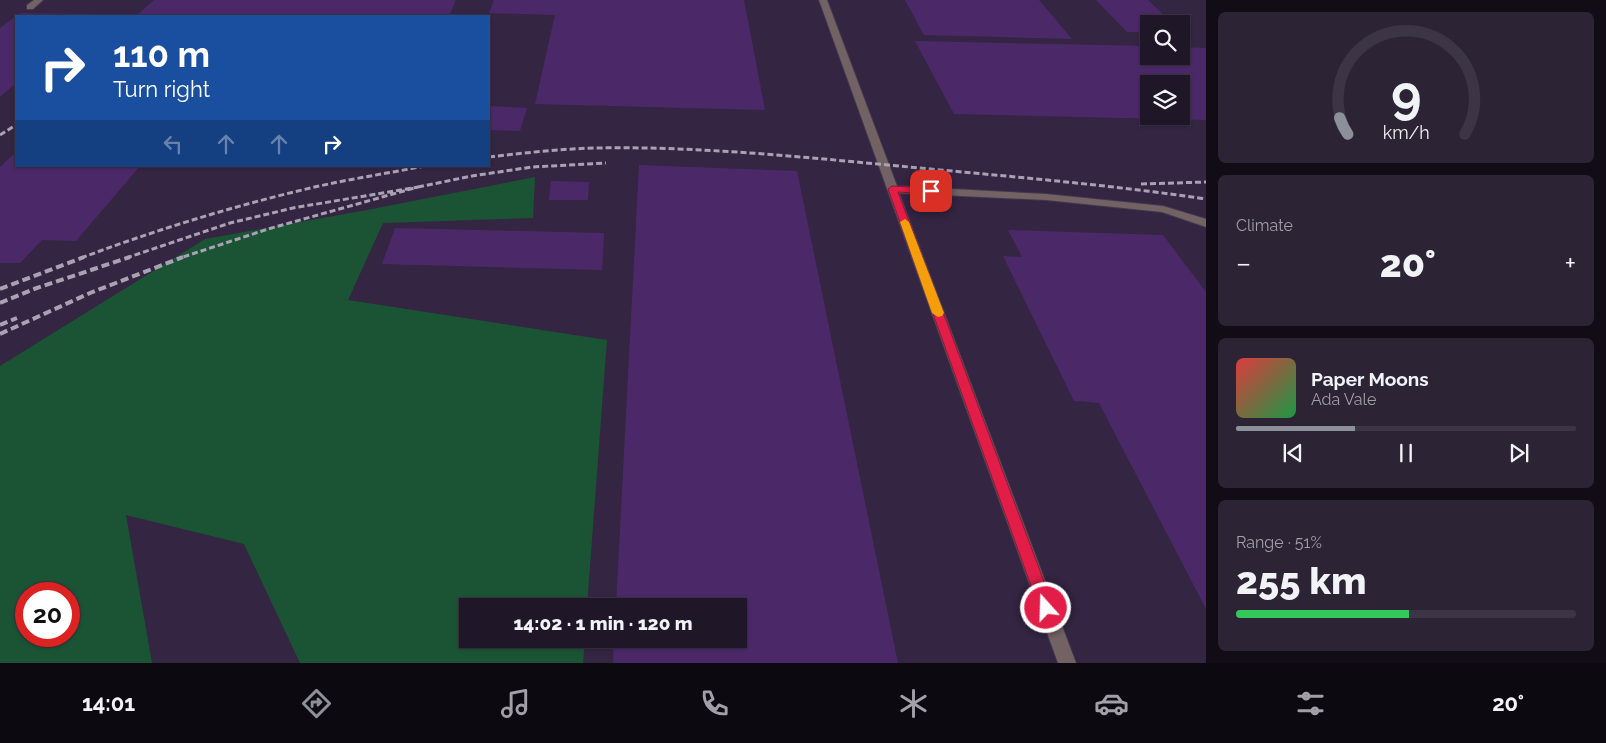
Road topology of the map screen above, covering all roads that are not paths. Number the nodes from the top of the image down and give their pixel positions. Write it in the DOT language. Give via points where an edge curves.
graph roads {
  1 [pos="39,0"];
  2 [pos="823,0"];
  3 [pos="30,7"];
  4 [pos="892,189"];
  5 [pos="1206,223"];
  6 [pos="1067,663"];
  1 -- 3 [label="lane"];
  2 -- 4 [label="lane"];
  4 -- 5 [label="lane" via="1076,200 1163,209"];
  4 -- 6 [label="lane"];
}
